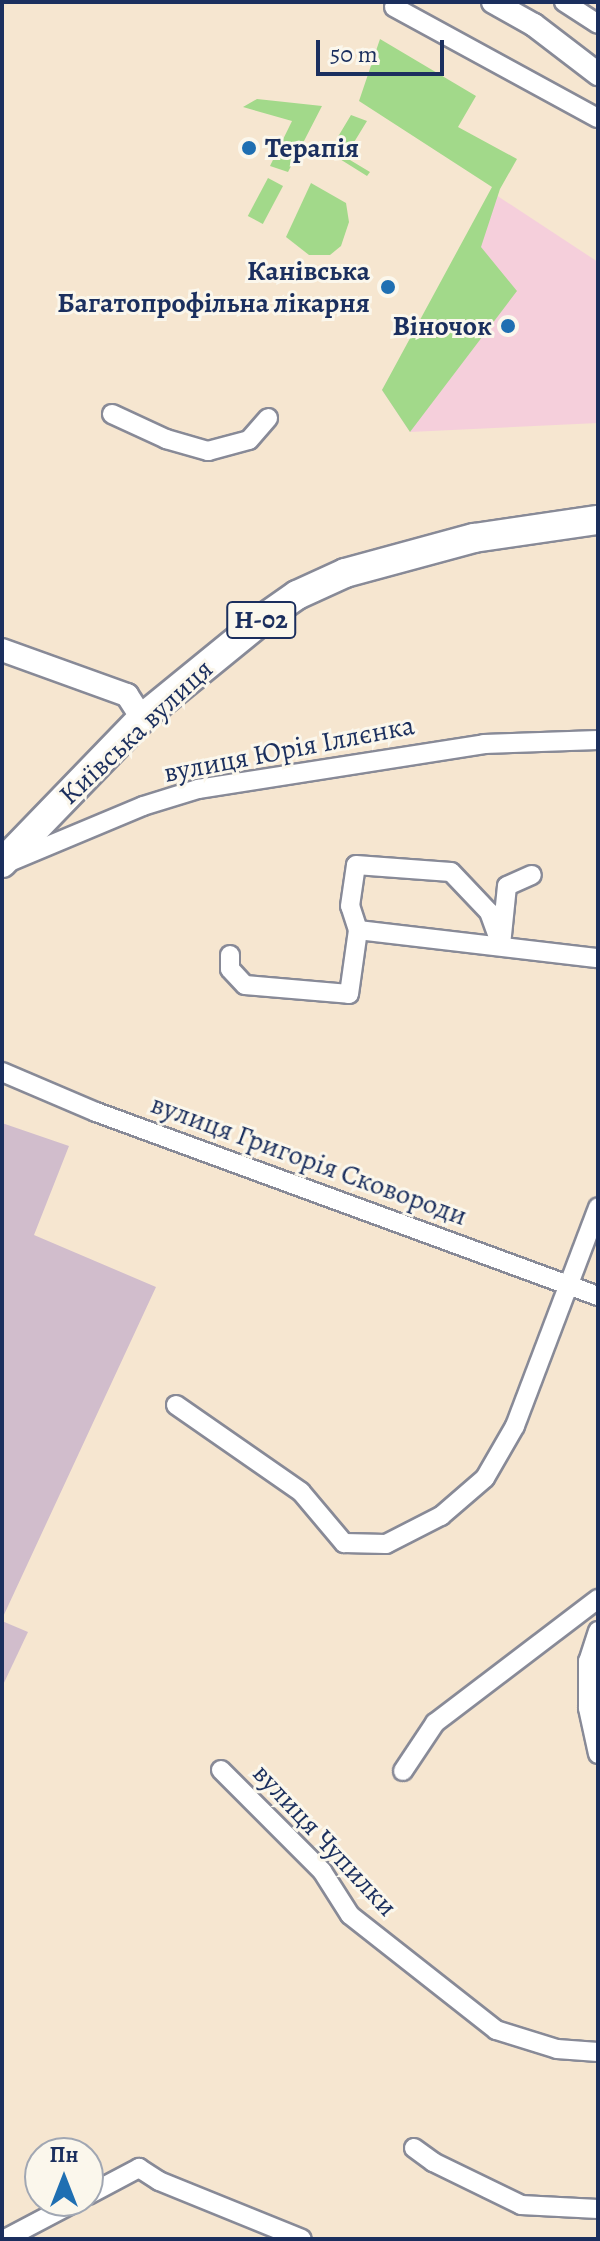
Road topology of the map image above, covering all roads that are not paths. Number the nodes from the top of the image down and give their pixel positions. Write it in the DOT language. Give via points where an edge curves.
graph roads {
  1 [pos="493,2"];
  2 [pos="564,2"];
  3 [pos="394,7"];
  4 [pos="598,24"];
  5 [pos="598,74"];
  6 [pos="598,118"];
  7 [pos="112,414"];
  8 [pos="268,418"];
  9 [pos="598,520"];
  10 [pos="2,650"];
  11 [pos="142,718"];
  12 [pos="598,740"];
  13 [pos="2,864"];
  14 [pos="532,875"];
  15 [pos="358,930"];
  16 [pos="501,945"];
  17 [pos="230,955"];
  18 [pos="598,958"];
  19 [pos="2,1072"];
  20 [pos="598,1207"];
  21 [pos="567,1284"];
  22 [pos="598,1296"];
  23 [pos="176,1405"];
  24 [pos="598,1599"];
  25 [pos="598,1631"];
  26 [pos="598,1754"];
  27 [pos="221,1770"];
  28 [pos="403,1771"];
  29 [pos="598,2052"];
  30 [pos="414,2148"];
  31 [pos="104,2187"];
  32 [pos="598,2209"];
  33 [pos="47,2217"];
  34 [pos="5,2239"];
  35 [pos="302,2239"];
  1 -- 5 [label="street" via="534,25"];
  2 -- 4 [label="street"];
  3 -- 6 [label="street"];
  7 -- 8 [label="street" via="208,451 249,440"];
  9 -- 11 [label="main road, Київська вулиця / Н-02" via="474,538 345,573 267,616"];
  10 -- 11 [label="street" via="127,695"];
  11 -- 13 [label="main road, Київська вулиця / Н-02"];
  12 -- 13 [label="street, вулиця Юрія Іллєнка" via="484,744 198,789"];
  14 -- 16 [label="street" via="507,886"];
  15 -- 16 [label="street"];
  15 -- 16 [label="street" via="350,906 356,865 451,872 489,912"];
  15 -- 17 [label="street" via="349,994 245,985 230,969"];
  16 -- 18 [label="street"];
  19 -- 21 [label="street, вулиця Григорія Сковороди" via="96,1112"];
  20 -- 21 [label="street"];
  21 -- 22 [label="street, вулиця Григорія Сковороди"];
  21 -- 23 [label="street" via="515,1426 485,1478 441,1516 386,1544 344,1543 301,1492"];
  24 -- 28 [label="street" via="435,1723"];
  25 -- 26 [label="street" via="588,1661 588,1708"];
  27 -- 29 [label="street, вулиця Чупилки" via="322,1871 350,1915 496,2030 557,2049"];
  30 -- 32 [label="street" via="521,2205"];
  31 -- 35 [label="street" via="139,2168"];
  33 -- 34 [label="street"];
}
